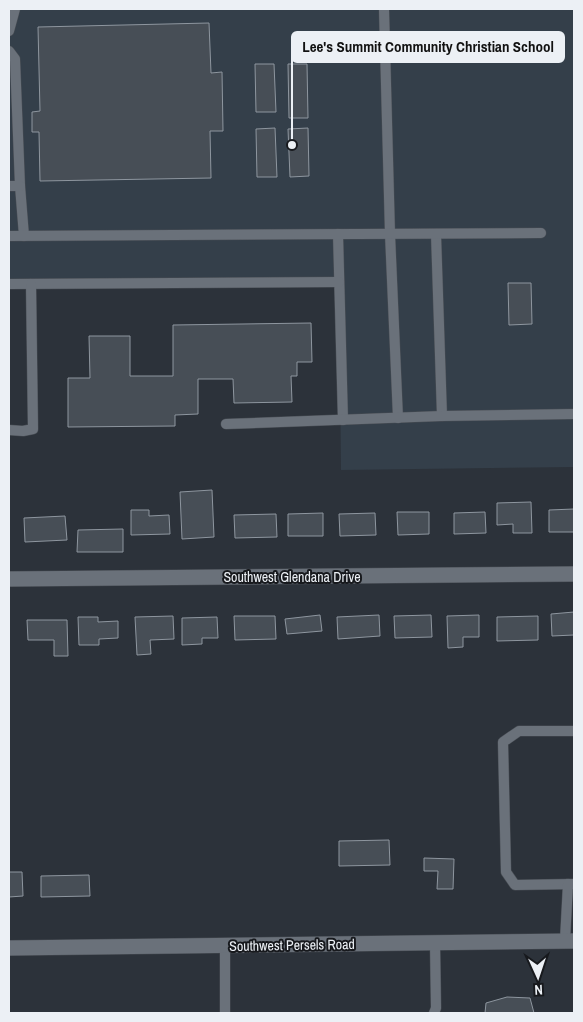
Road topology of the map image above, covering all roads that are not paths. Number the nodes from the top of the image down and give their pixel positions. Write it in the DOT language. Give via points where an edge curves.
graph roads {
  1 [pos="15,9"];
  2 [pos="384,9"];
  3 [pos="9,31"];
  4 [pos="9,51"];
  5 [pos="9,186"];
  6 [pos="20,186"];
  7 [pos="541,233"];
  8 [pos="338,234"];
  9 [pos="390,234"];
  10 [pos="436,234"];
  11 [pos="9,236"];
  12 [pos="24,236"];
  13 [pos="339,282"];
  14 [pos="9,284"];
  15 [pos="31,284"];
  16 [pos="574,414"];
  17 [pos="442,416"];
  18 [pos="398,418"];
  19 [pos="343,420"];
  20 [pos="226,424"];
  21 [pos="9,430"];
  22 [pos="574,574"];
  23 [pos="9,579"];
  24 [pos="574,731"];
  25 [pos="571,884"];
  26 [pos="570,941"];
  27 [pos="435,943"];
  28 [pos="225,946"];
  29 [pos="9,948"];
  30 [pos="435,1011"];
  31 [pos="226,1013"];
  1 -- 3 [label="lane"];
  2 -- 9 [label="lane"];
  4 -- 6 [label="lane" via="15,59"];
  5 -- 6 [label="lane"];
  6 -- 12 [label="lane"];
  7 -- 10 [label="lane"];
  8 -- 9 [label="lane"];
  8 -- 12 [label="lane"];
  8 -- 13 [label="lane"];
  9 -- 10 [label="lane"];
  9 -- 18 [label="lane"];
  10 -- 17 [label="lane"];
  11 -- 12 [label="lane"];
  13 -- 15 [label="lane"];
  13 -- 19 [label="lane"];
  14 -- 15 [label="lane"];
  15 -- 21 [label="lane" via="33,429"];
  16 -- 17 [label="lane"];
  17 -- 18 [label="lane"];
  18 -- 19 [label="lane"];
  19 -- 20 [label="lane"];
  22 -- 23 [label="street, Southwest Glendana Drive"];
  24 -- 25 [label="lane" via="519,731 503,742 506,872 515,884"];
  25 -- 26 [label="lane"];
  26 -- 27 [label="street, Southwest Persels Road"];
  27 -- 28 [label="street, Southwest Persels Road"];
  27 -- 30 [label="lane"];
  28 -- 29 [label="street, Southwest Persels Road"];
  28 -- 31 [label="lane"];
}
